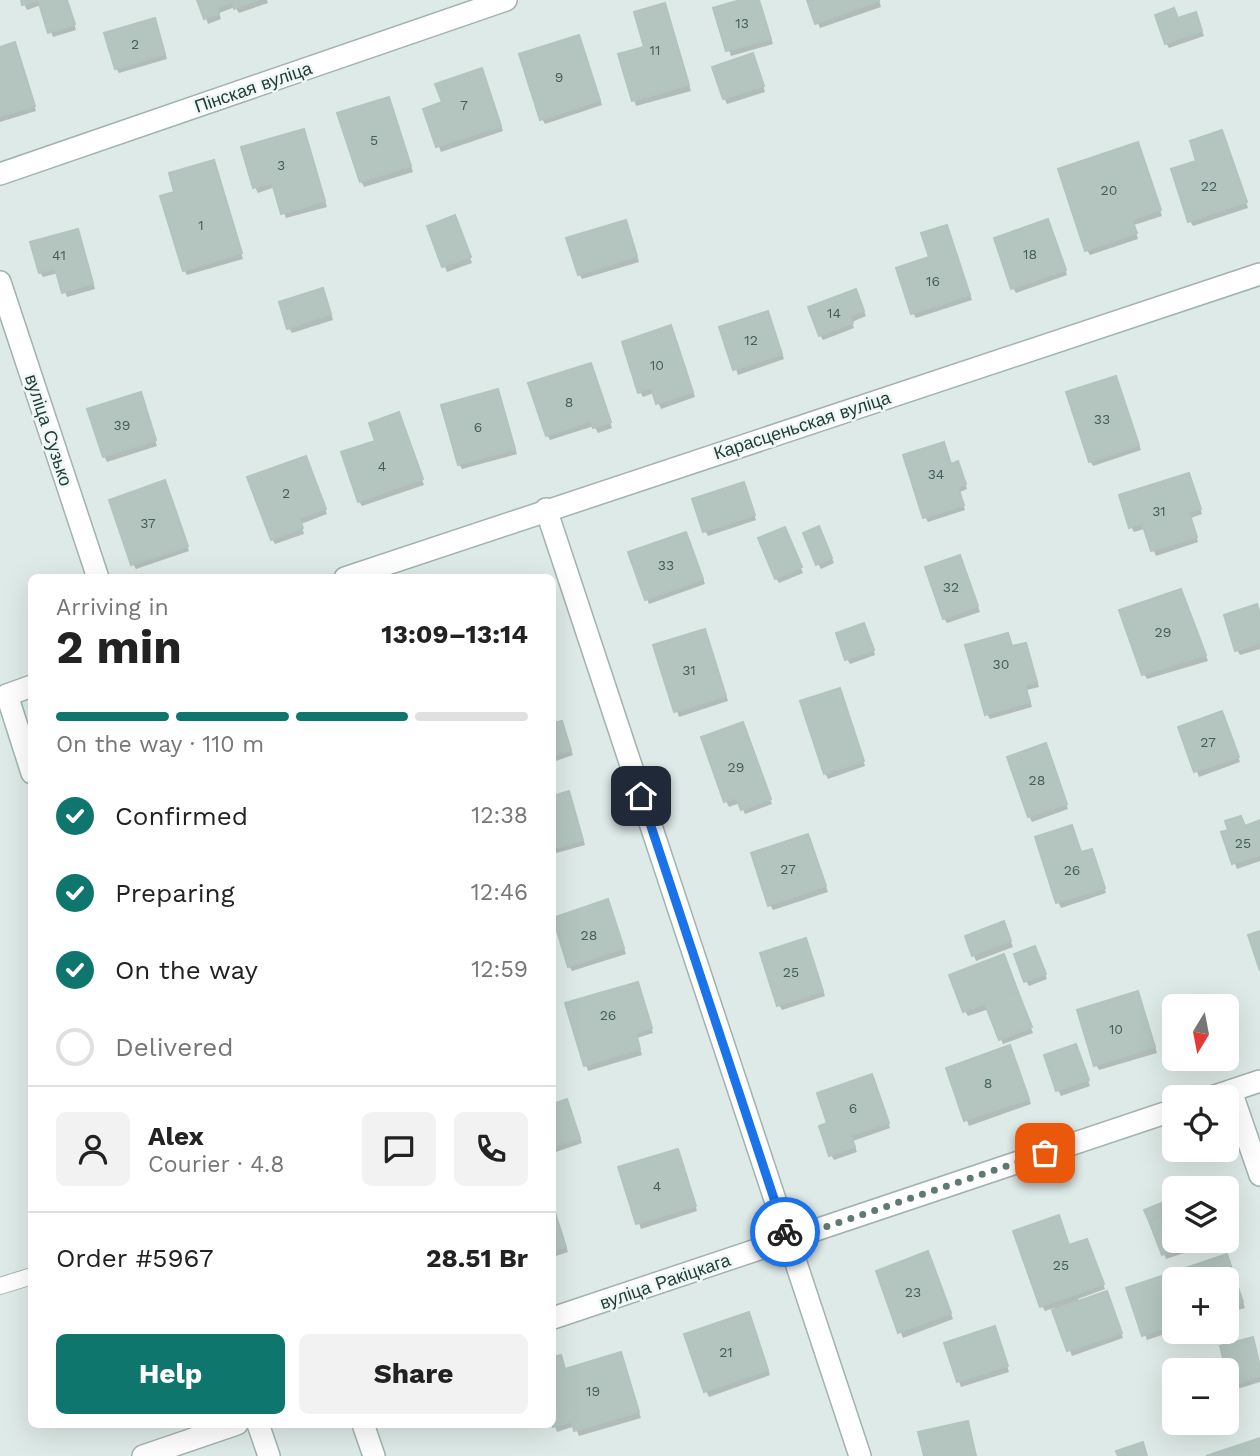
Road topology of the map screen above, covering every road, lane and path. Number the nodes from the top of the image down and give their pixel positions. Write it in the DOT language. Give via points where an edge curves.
graph roads {
  1 [pos="506,0"];
  2 [pos="0,174"];
  3 [pos="1260,274"];
  4 [pos="0,282"];
  5 [pos="546,509"];
  6 [pos="97,574"];
  7 [pos="357,574"];
  8 [pos="28,687"];
  9 [pos="28,761"];
  10 [pos="1260,1081"];
  11 [pos="1239,1088"];
  12 [pos="1162,1114"];
  13 [pos="1239,1131"];
  14 [pos="1260,1175"];
  15 [pos="787,1240"];
  16 [pos="28,1277"];
  17 [pos="0,1286"];
  18 [pos="556,1317"];
  19 [pos="225,1428"];
  20 [pos="259,1428"];
  21 [pos="364,1428"];
  22 [pos="143,1456"];
  23 [pos="269,1456"];
  24 [pos="374,1456"];
  25 [pos="860,1456"];
  1 -- 2 [label="street, Пінская вуліца"];
  3 -- 5 [label="street, Карасценьская вуліца"];
  4 -- 6 [label="street, вуліца Сузько"];
  5 -- 7 [label="street, Карасценьская вуліца"];
  5 -- 15 [label="street"];
  8 -- 9 [label="street" via="7,695"];
  10 -- 11 [label="street"];
  12 -- 15 [label="street, вуліца Ракіцкага"];
  13 -- 14 [label="street"];
  15 -- 18 [label="street, вуліца Ракіцкага"];
  15 -- 25 [label="street"];
  16 -- 17 [label="lane"];
  19 -- 22 [label="street"];
  20 -- 23 [label="street"];
  21 -- 24 [label="street"];
}
